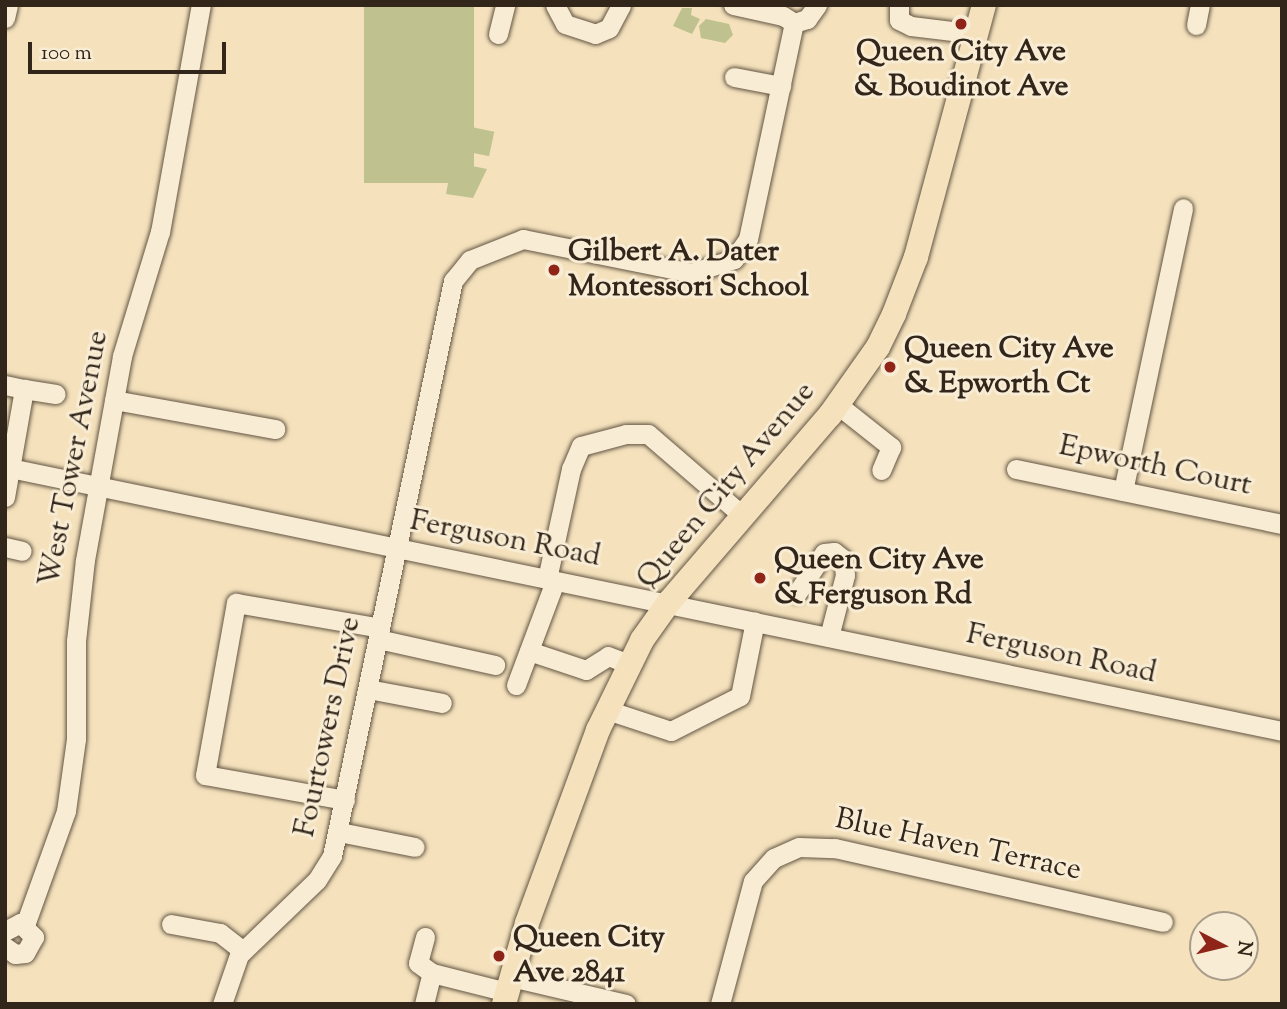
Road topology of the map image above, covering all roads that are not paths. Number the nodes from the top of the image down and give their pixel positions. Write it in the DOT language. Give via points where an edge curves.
graph roads {
  1 [pos="8,5"];
  2 [pos="201,5"];
  3 [pos="505,5"];
  4 [pos="555,5"];
  5 [pos="621,5"];
  6 [pos="733,5"];
  7 [pos="817,5"];
  8 [pos="899,5"];
  9 [pos="984,5"];
  10 [pos="1200,5"];
  11 [pos="5,18"];
  12 [pos="794,23"];
  13 [pos="1196,25"];
  14 [pos="499,34"];
  15 [pos="976,34"];
  16 [pos="734,77"];
  17 [pos="781,86"];
  18 [pos="1183,208"];
  19 [pos="15,387"];
  20 [pos="56,394"];
  21 [pos="114,400"];
  22 [pos="838,405"];
  23 [pos="275,429"];
  24 [pos="8,468"];
  25 [pos="1017,469"];
  26 [pos="881,470"];
  27 [pos="98,487"];
  28 [pos="1124,491"];
  29 [pos="5,497"];
  30 [pos="743,516"];
  31 [pos="1282,524"];
  32 [pos="397,550"];
  33 [pos="551,580"];
  34 [pos="797,593"];
  35 [pos="669,602"];
  36 [pos="755,621"];
  37 [pos="379,634"];
  38 [pos="829,637"];
  39 [pos="529,651"];
  40 [pos="629,664"];
  41 [pos="495,665"];
  42 [pos="516,685"];
  43 [pos="368,689"];
  44 [pos="442,703"];
  45 [pos="607,710"];
  46 [pos="1282,731"];
  47 [pos="345,800"];
  48 [pos="338,832"];
  49 [pos="415,847"];
  50 [pos="1163,922"];
  51 [pos="171,924"];
  52 [pos="25,925"];
  53 [pos="5,931"];
  54 [pos="425,937"];
  55 [pos="5,947"];
  56 [pos="243,951"];
  57 [pos="432,973"];
  58 [pos="507,991"];
  59 [pos="222,1004"];
  60 [pos="424,1004"];
  61 [pos="626,1004"];
  62 [pos="720,1004"];
  1 -- 11 [label="street"];
  2 -- 21 [label="street, West Tower Avenue" via="160,232 122,356"];
  3 -- 14 [label="street"];
  4 -- 5 [label="street" via="565,24 595,34 609,28"];
  6 -- 12 [label="street" via="783,16"];
  7 -- 12 [label="street" via="807,19"];
  8 -- 15 [label="street" via="900,20 911,26"];
  9 -- 15 [label="main road, Queen City Avenue"];
  10 -- 13 [label="street"];
  12 -- 17 [label="street, Fourtowers Drive"];
  15 -- 22 [label="main road, Queen City Avenue" via="910,275 878,347"];
  16 -- 17 [label="street"];
  17 -- 32 [label="street, Fourtowers Drive" via="748,239 734,260 691,273 523,239 482,253 461,268 449,294"];
  18 -- 28 [label="street"];
  19 -- 20 [label="street"];
  19 -- 24 [label="street"];
  21 -- 23 [label="street"];
  21 -- 27 [label="street, West Tower Avenue"];
  22 -- 26 [label="street" via="891,447"];
  22 -- 30 [label="main road, Queen City Avenue"];
  24 -- 27 [label="street, Ferguson Road"];
  24 -- 29 [label="street"];
  25 -- 28 [label="street, Epworth Court"];
  27 -- 32 [label="street, Ferguson Road"];
  27 -- 52 [label="street, West Tower Avenue" via="78,608 72,776 57,847"];
  28 -- 31 [label="street, Epworth Court"];
  30 -- 33 [label="street" via="648,434 626,434 581,446 571,469"];
  30 -- 35 [label="main road, Queen City Avenue"];
  32 -- 33 [label="street, Ferguson Road"];
  32 -- 37 [label="street, Fourtowers Drive"];
  33 -- 35 [label="street, Ferguson Road"];
  33 -- 39 [label="street"];
  34 -- 38 [label="street" via="824,553 834,552 843,559 845,575"];
  35 -- 36 [label="street, Ferguson Road"];
  35 -- 40 [label="main road, Queen City Avenue"];
  36 -- 38 [label="street, Ferguson Road"];
  36 -- 45 [label="street" via="740,696 671,731"];
  37 -- 41 [label="street"];
  37 -- 43 [label="street, Fourtowers Drive"];
  37 -- 47 [label="street" via="236,603 205,775"];
  38 -- 46 [label="street, Ferguson Road"];
  39 -- 40 [label="street" via="586,670 608,656"];
  39 -- 42 [label="street"];
  40 -- 45 [label="main road, Queen City Avenue"];
  43 -- 44 [label="street"];
  43 -- 47 [label="street, Fourtowers Drive"];
  45 -- 58 [label="main road, Queen City Avenue"];
  47 -- 48 [label="street, Fourtowers Drive"];
  48 -- 49 [label="street"];
  48 -- 56 [label="street, Fourtowers Drive" via="332,856 317,880"];
  50 -- 62 [label="street, Blue Haven Terrace" via="835,848 799,847 774,858 753,881"];
  51 -- 56 [label="street" via="220,933"];
  52 -- 53 [label="street" via="15,923"];
  52 -- 55 [label="street, West Tower Avenue" via="34,937 29,951 15,954"];
  54 -- 57 [label="street" via="418,963"];
  56 -- 59 [label="street, Fourtowers Drive" via="228,976"];
  57 -- 58 [label="street"];
  57 -- 60 [label="street"];
  58 -- 61 [label="street"];
}
